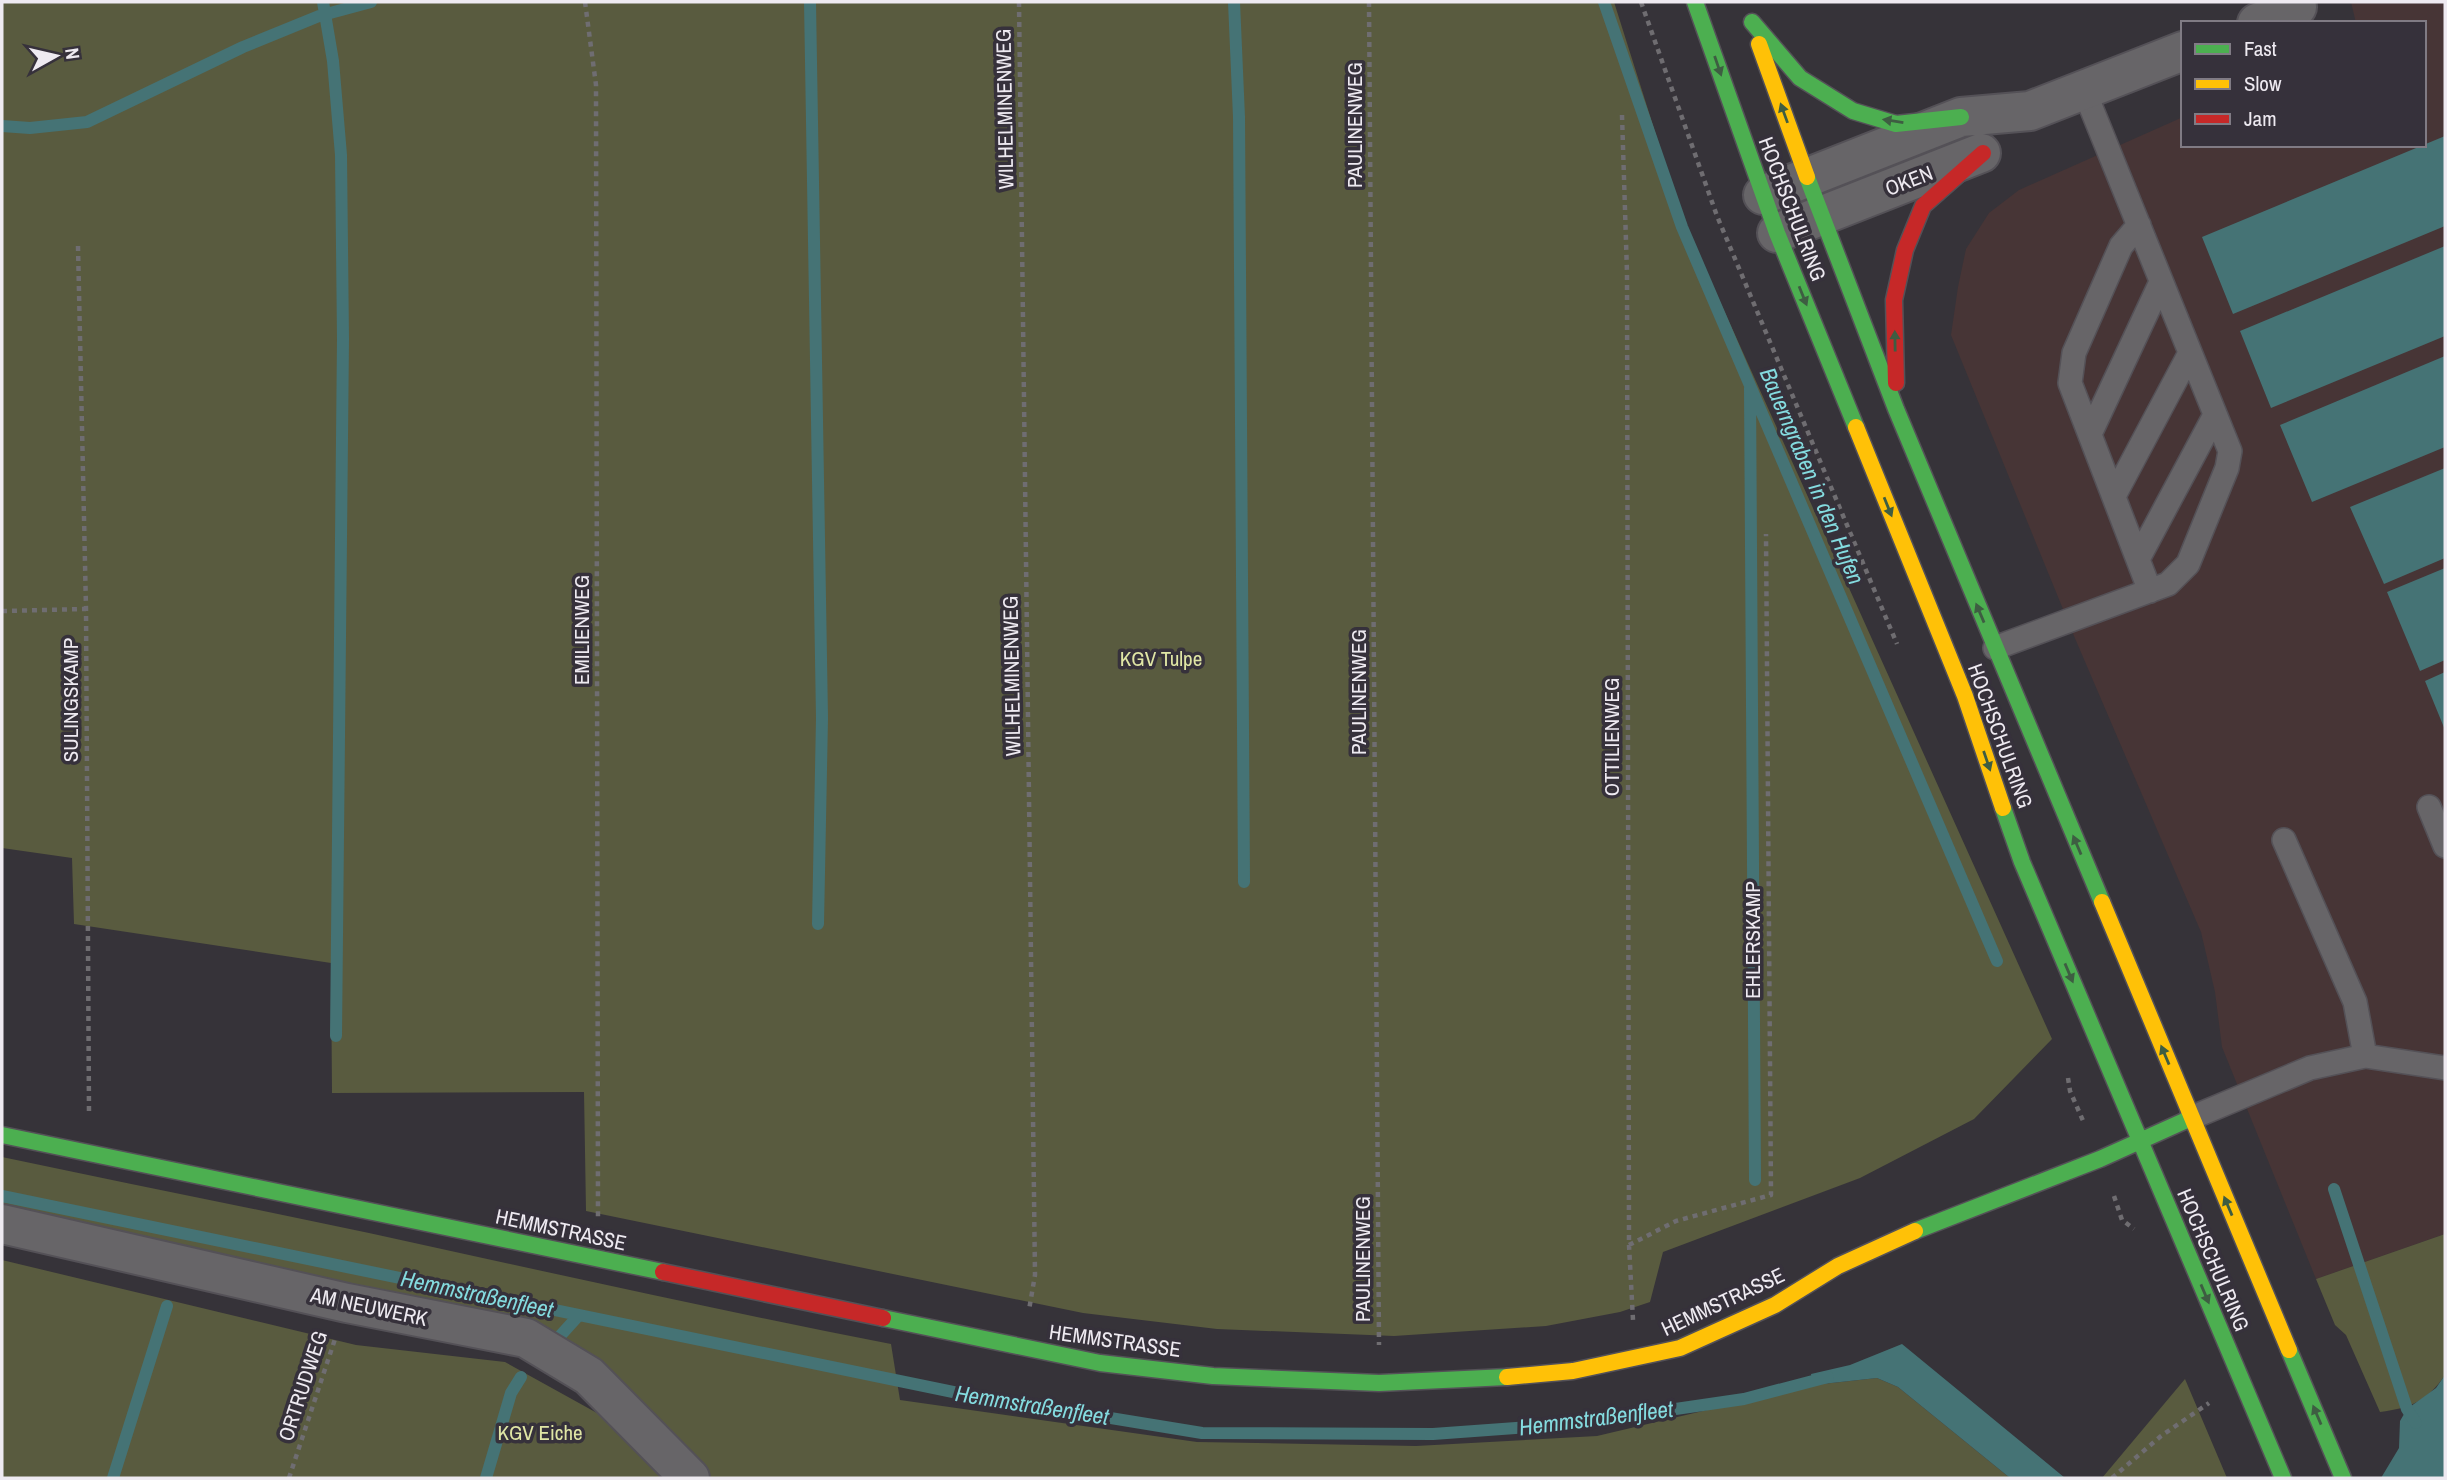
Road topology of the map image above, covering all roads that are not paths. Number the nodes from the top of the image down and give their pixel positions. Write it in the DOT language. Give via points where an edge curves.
graph roads {
  1 [pos="1695,2"];
  2 [pos="1746,2"];
  3 [pos="2303,3"];
  4 [pos="2262,21"];
  5 [pos="1752,22"];
  6 [pos="2181,52"];
  7 [pos="2084,90"];
  8 [pos="2030,111"];
  9 [pos="1961,117"];
  10 [pos="1983,153"];
  11 [pos="1807,177"];
  12 [pos="1763,195"];
  13 [pos="1821,216"];
  14 [pos="2138,225"];
  15 [pos="1777,233"];
  16 [pos="2161,282"];
  17 [pos="2190,354"];
  18 [pos="1896,409"];
  19 [pos="2215,415"];
  20 [pos="2090,434"];
  21 [pos="2114,496"];
  22 [pos="2138,559"];
  23 [pos="2150,590"];
  24 [pos="1995,648"];
  25 [pos="2429,807"];
  26 [pos="2284,840"];
  27 [pos="2445,846"];
  28 [pos="2365,1056"];
  29 [pos="2445,1068"];
  30 [pos="2192,1118"];
  31 [pos="2,1135"];
  32 [pos="2140,1141"];
  33 [pos="2,1224"];
  34 [pos="690,1478"];
  35 [pos="2283,1478"];
  36 [pos="2343,1478"];
  1 -- 12 [label="main road, HOCHSCHULRING, one-way"];
  2 -- 5 [label="main road, HOCHSCHULRING"];
  3 -- 4 [label="street"];
  9 -- 5 [label="main road, one-way" via="1896,124 1853,111 1800,78"];
  11 -- 5 [label="main road, HOCHSCHULRING, one-way"];
  6 -- 7 [label="street, OKEN"];
  7 -- 8 [label="street, OKEN"];
  7 -- 14 [label="lane"];
  8 -- 9 [label="street, OKEN"];
  8 -- 10 [label="street, OKEN"];
  9 -- 11 [label="street, OKEN"];
  10 -- 13 [label="street, OKEN"];
  18 -- 10 [label="main road, one-way" via="1894,300 1905,250 1923,206"];
  11 -- 12 [label="street, OKEN"];
  11 -- 13 [label="main road, HOCHSCHULRING"];
  12 -- 15 [label="main road, HOCHSCHULRING"];
  13 -- 15 [label="street, OKEN"];
  13 -- 18 [label="main road, HOCHSCHULRING"];
  14 -- 16 [label="lane"];
  14 -- 20 [label="lane" via="2121,246 2074,353 2070,383"];
  15 -- 32 [label="main road, HOCHSCHULRING, one-way" via="1965,696 2022,862"];
  16 -- 17 [label="lane"];
  16 -- 20 [label="lane"];
  17 -- 19 [label="lane"];
  17 -- 21 [label="lane"];
  24 -- 18 [label="main road, HOCHSCHULRING, one-way"];
  19 -- 22 [label="lane"];
  19 -- 23 [label="lane" via="2230,451 2227,468 2188,564 2168,584"];
  20 -- 21 [label="lane"];
  21 -- 22 [label="lane"];
  22 -- 23 [label="lane"];
  23 -- 24 [label="lane"];
  30 -- 24 [label="main road, HOCHSCHULRING, one-way"];
  25 -- 27 [label="lane"];
  26 -- 28 [label="lane" via="2355,1003"];
  28 -- 29 [label="lane"];
  28 -- 30 [label="lane" via="2309,1068"];
  30 -- 32 [label="main road, HEMMSTRASSE"];
  36 -- 30 [label="main road, HOCHSCHULRING, one-way"];
  31 -- 32 [label="main road, HEMMSTRASSE" via="1100,1363 1213,1376 1379,1383 1573,1371 1680,1348 1775,1305 1838,1266"];
  32 -- 35 [label="main road, HOCHSCHULRING, one-way"];
  33 -- 34 [label="street, AM NEUWERK" via="346,1303 526,1338 589,1376"];
}
